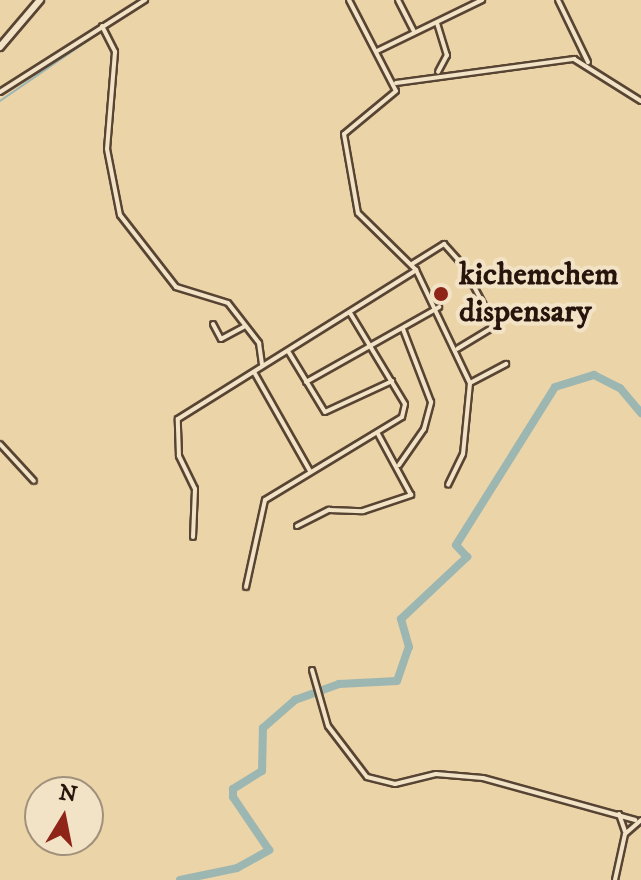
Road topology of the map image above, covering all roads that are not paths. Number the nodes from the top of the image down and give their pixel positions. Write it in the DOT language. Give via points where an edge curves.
graph roads {
  1 [pos="40,0"];
  2 [pos="145,0"];
  3 [pos="349,0"];
  4 [pos="398,0"];
  5 [pos="482,0"];
  6 [pos="558,0"];
  7 [pos="437,23"];
  8 [pos="102,26"];
  9 [pos="414,32"];
  10 [pos="0,47"];
  11 [pos="377,51"];
  12 [pos="588,63"];
  13 [pos="436,73"];
  14 [pos="396,83"];
  15 [pos="0,92"];
  16 [pos="641,101"];
  17 [pos="412,264"];
  18 [pos="416,270"];
  19 [pos="439,307"];
  20 [pos="350,313"];
  21 [pos="213,324"];
  22 [pos="245,326"];
  23 [pos="403,329"];
  24 [pos="457,349"];
  25 [pos="371,350"];
  26 [pos="288,351"];
  27 [pos="262,364"];
  28 [pos="506,364"];
  29 [pos="254,372"];
  30 [pos="392,381"];
  31 [pos="306,382"];
  32 [pos="470,383"];
  33 [pos="378,433"];
  34 [pos="0,444"];
  35 [pos="399,465"];
  36 [pos="311,471"];
  37 [pos="34,481"];
  38 [pos="448,485"];
  39 [pos="297,526"];
  40 [pos="193,537"];
  41 [pos="246,587"];
  42 [pos="312,670"];
  43 [pos="619,814"];
  44 [pos="638,820"];
  45 [pos="625,834"];
  46 [pos="615,880"];
  1 -- 10 [label="street"];
  2 -- 8 [label="street"];
  3 -- 11 [label="street"];
  4 -- 9 [label="street"];
  5 -- 7 [label="street"];
  6 -- 12 [label="street"];
  7 -- 9 [label="street"];
  7 -- 13 [label="street" via="447,55"];
  8 -- 15 [label="street"];
  8 -- 22 [label="street" via="115,52 107,149 120,215 173,284 228,303"];
  9 -- 11 [label="street"];
  11 -- 14 [label="street"];
  12 -- 13 [label="street"];
  12 -- 16 [label="street"];
  13 -- 14 [label="street"];
  14 -- 17 [label="street" via="394,98 344,134 360,219"];
  17 -- 18 [label="street"];
  17 -- 24 [label="street" via="444,244 462,264 495,326"];
  18 -- 19 [label="street"];
  18 -- 20 [label="street"];
  19 -- 23 [label="street"];
  19 -- 24 [label="street"];
  20 -- 25 [label="street"];
  20 -- 26 [label="street"];
  21 -- 22 [label="street" via="221,339"];
  22 -- 27 [label="street" via="259,343"];
  23 -- 25 [label="street"];
  23 -- 35 [label="street" via="431,402 424,429"];
  24 -- 32 [label="street"];
  25 -- 30 [label="street"];
  25 -- 31 [label="street"];
  26 -- 27 [label="street"];
  26 -- 31 [label="street"];
  27 -- 29 [label="street"];
  28 -- 32 [label="street"];
  29 -- 36 [label="street"];
  29 -- 40 [label="street" via="176,423 179,456 195,489"];
  30 -- 31 [label="street" via="328,413"];
  30 -- 33 [label="street" via="405,404 402,417"];
  32 -- 38 [label="street" via="463,454"];
  33 -- 35 [label="street"];
  33 -- 36 [label="street"];
  34 -- 37 [label="street"];
  35 -- 39 [label="street" via="411,495 363,511 329,510"];
  36 -- 41 [label="street" via="263,504"];
  42 -- 43 [label="street" via="328,726 367,777 395,784 436,774 483,778"];
  43 -- 44 [label="street"];
  43 -- 45 [label="street"];
  44 -- 45 [label="street"];
  45 -- 46 [label="street"];
}
